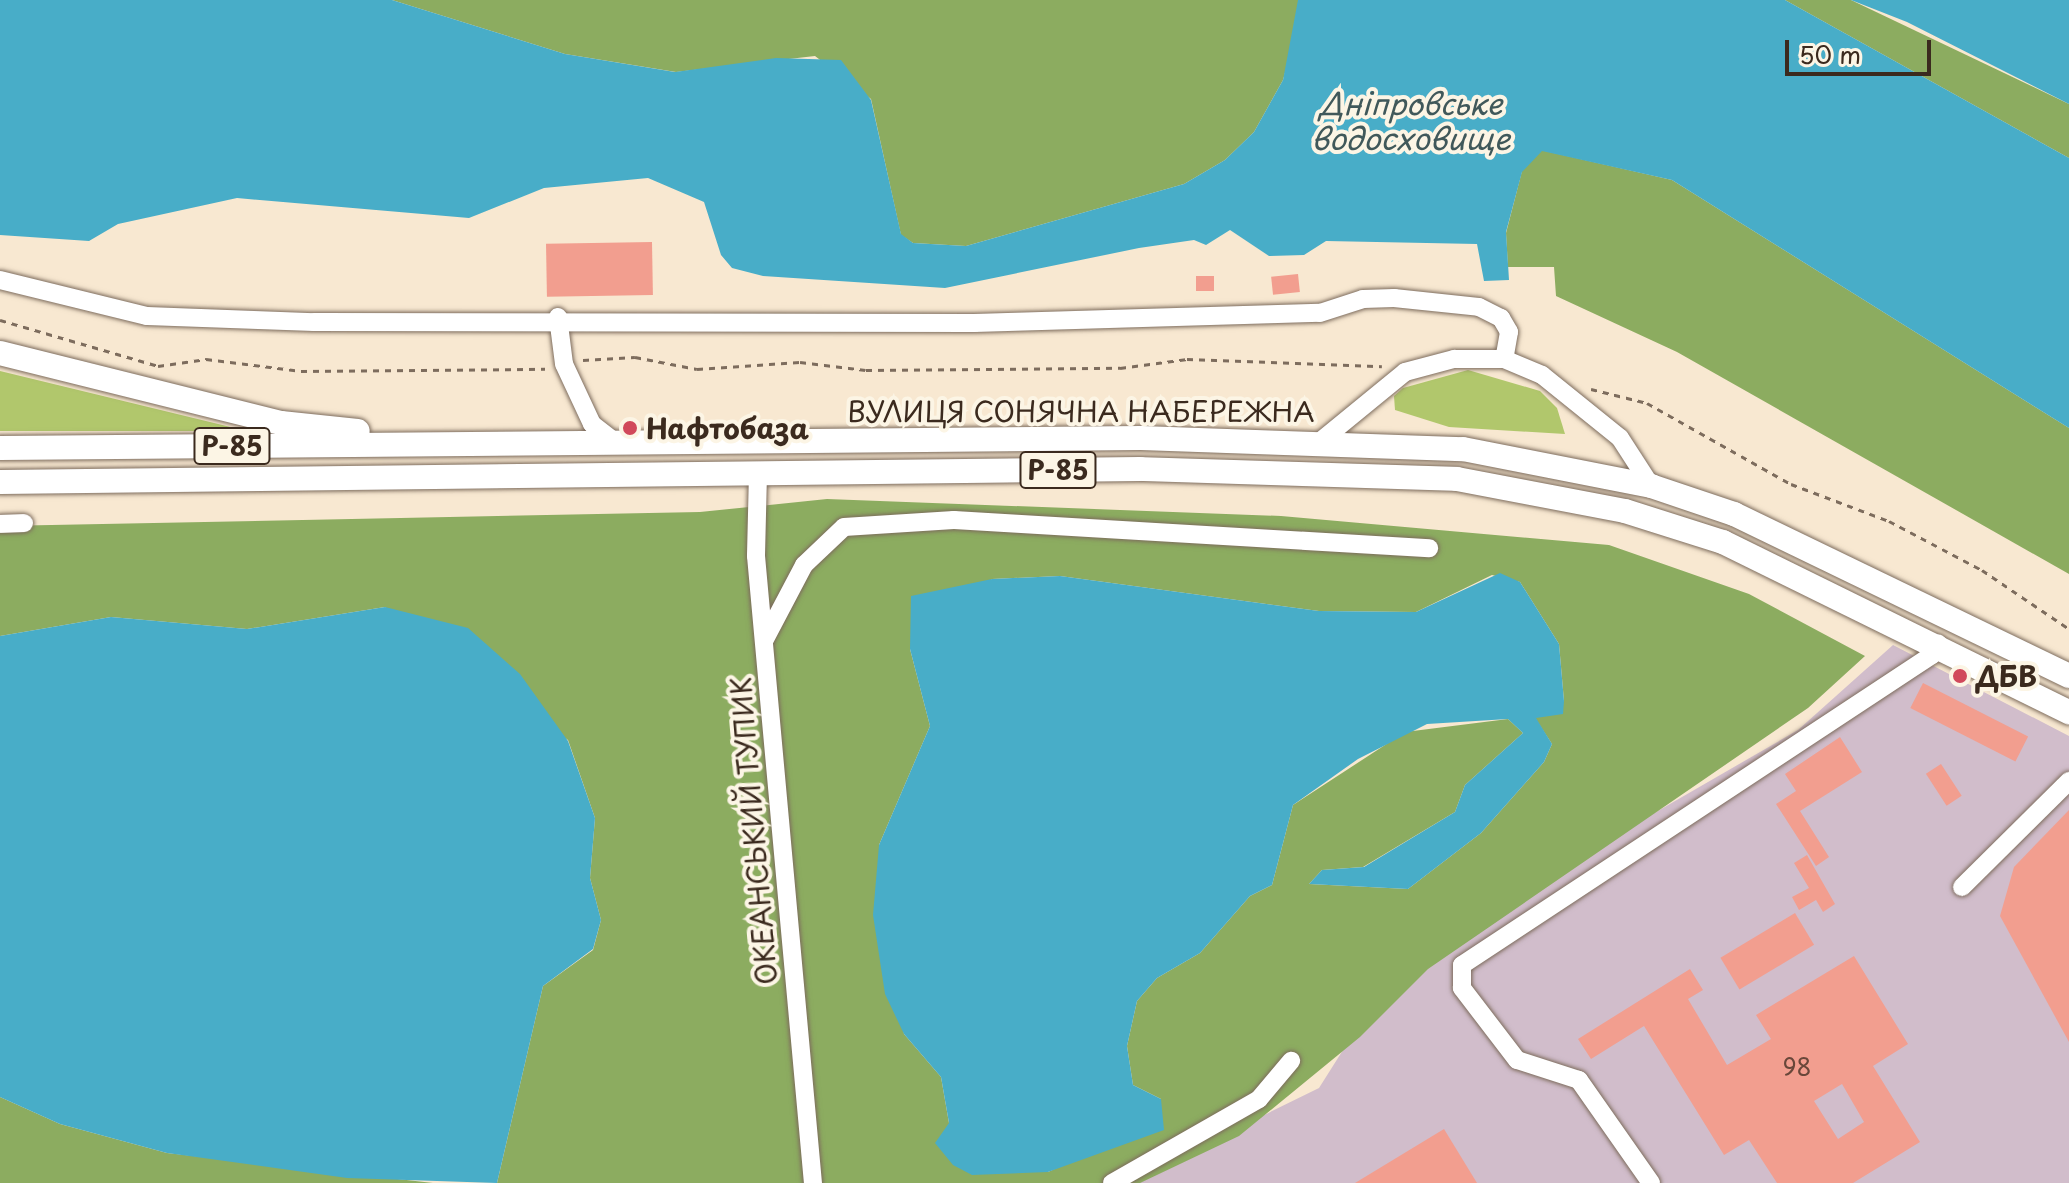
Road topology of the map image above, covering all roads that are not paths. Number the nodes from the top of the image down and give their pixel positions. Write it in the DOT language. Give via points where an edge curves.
graph roads {
  1 [pos="0,280"];
  2 [pos="558,317"];
  3 [pos="0,353"];
  4 [pos="1504,359"];
  5 [pos="1322,440"];
  6 [pos="615,442"];
  7 [pos="463,443"];
  8 [pos="0,448"];
  9 [pos="758,473"];
  10 [pos="0,482"];
  11 [pos="1651,486"];
  12 [pos="24,523"];
  13 [pos="0,524"];
  14 [pos="1429,548"];
  15 [pos="764,641"];
  16 [pos="1938,644"];
  17 [pos="2069,676"];
  18 [pos="2069,712"];
  19 [pos="2069,781"];
  20 [pos="1962,887"];
  21 [pos="1291,1061"];
  22 [pos="813,1183"];
  23 [pos="1112,1183"];
  24 [pos="1651,1183"];
  1 -- 2 [label="street" via="147,316"];
  2 -- 4 [label="street" via="974,323 1320,313 1394,298 1479,307 1501,318 1509,332"];
  2 -- 6 [label="street" via="564,364 592,424"];
  3 -- 7 [label="main road" via="281,423"];
  4 -- 5 [label="street" via="1454,359 1405,372"];
  4 -- 11 [label="street" via="1542,375 1620,438"];
  5 -- 6 [label="main road, ВУЛИЦЯ СОНЯЧНА НАБЕРЕЖНА / Р-85"];
  5 -- 11 [label="main road, ВУЛИЦЯ СОНЯЧНА НАБЕРЕЖНА / Р-85" via="1477,451"];
  6 -- 7 [label="main road, ВУЛИЦЯ СОНЯЧНА НАБЕРЕЖНА / Р-85"];
  7 -- 8 [label="main road, ВУЛИЦЯ СОНЯЧНА НАБЕРЕЖНА / Р-85"];
  9 -- 10 [label="main road, ВУЛИЦЯ СОНЯЧНА НАБЕРЕЖНА / Р-85"];
  9 -- 15 [label="street, ОКЕАНСЬКИЙ ТУПИК"];
  9 -- 16 [label="main road, ВУЛИЦЯ СОНЯЧНА НАБЕРЕЖНА / Р-85" via="1271,470 1501,485 1723,542"];
  11 -- 17 [label="main road, ВУЛИЦЯ СОНЯЧНА НАБЕРЕЖНА / Р-85" via="1832,556"];
  12 -- 13 [label="street"];
  14 -- 15 [label="street" via="954,520 844,527 804,565"];
  15 -- 22 [label="street, ОКЕАНСЬКИЙ ТУПИК"];
  16 -- 18 [label="main road, ВУЛИЦЯ СОНЯЧНА НАБЕРЕЖНА / Р-85"];
  16 -- 24 [label="street" via="1932,655 1462,965 1462,988 1517,1060 1579,1080"];
  19 -- 20 [label="street"];
  21 -- 23 [label="street" via="1259,1099"];
}
